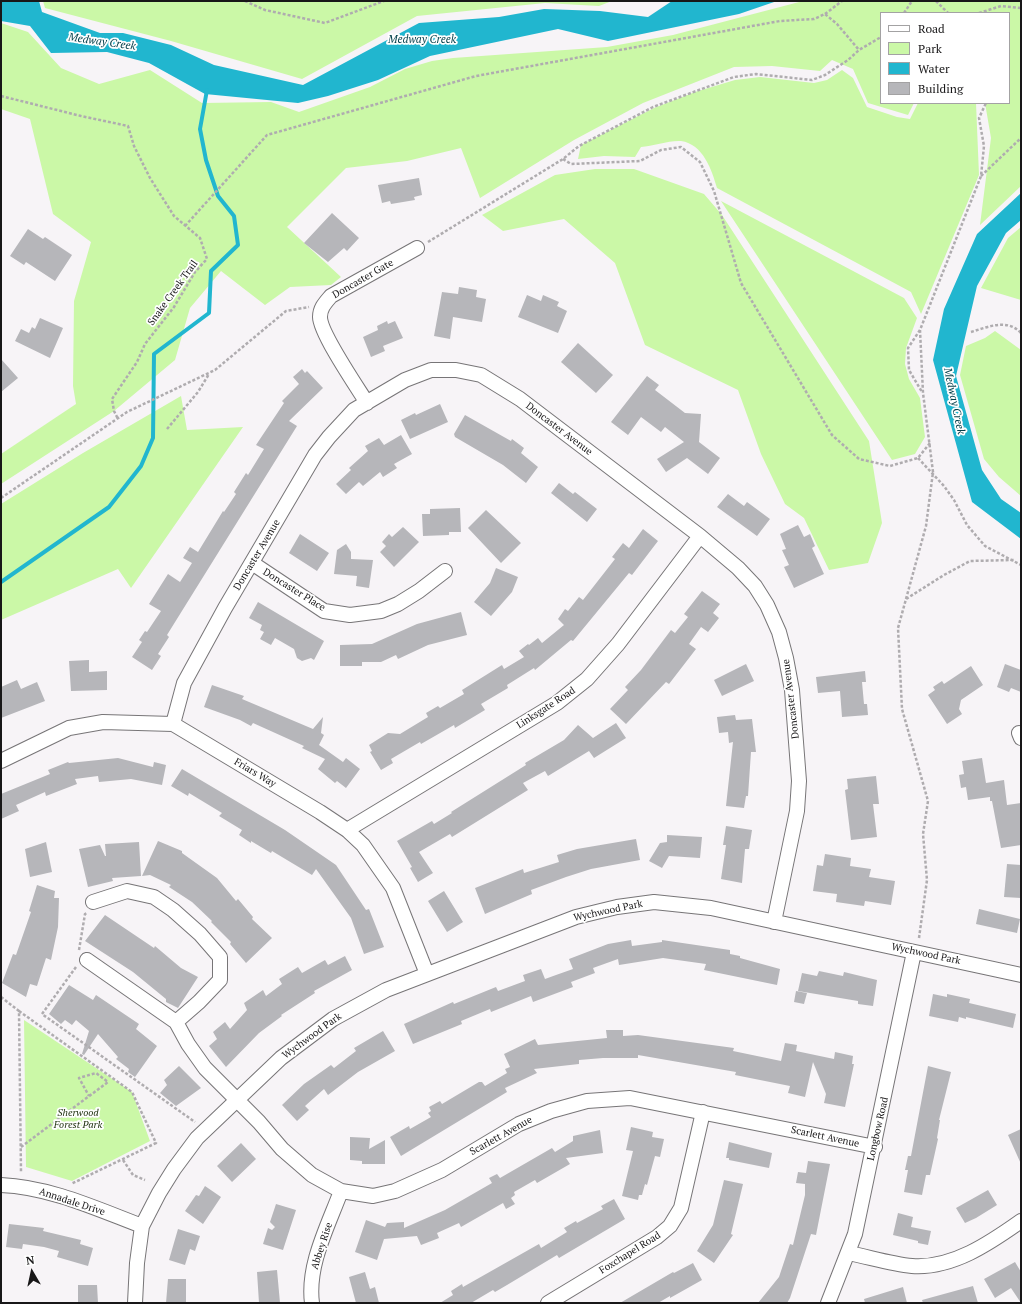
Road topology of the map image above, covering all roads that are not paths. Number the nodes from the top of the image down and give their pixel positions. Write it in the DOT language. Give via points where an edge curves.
graph roads {
  1 [pos="418,248"];
  2 [pos="367,403"];
  3 [pos="700,536"];
  4 [pos="252,563"];
  5 [pos="445,571"];
  6 [pos="173,724"];
  7 [pos="1,761"];
  8 [pos="347,830"];
  9 [pos="93,902"];
  10 [pos="774,922"];
  11 [pos="917,945"];
  12 [pos="87,960"];
  13 [pos="427,974"];
  14 [pos="1021,975"];
  15 [pos="176,1022"];
  16 [pos="238,1099"];
  17 [pos="703,1112"];
  18 [pos="875,1147"];
  19 [pos="1,1185"];
  20 [pos="341,1191"];
  21 [pos="1021,1221"];
  22 [pos="142,1226"];
  23 [pos="848,1253"];
  24 [pos="135,1303"];
  25 [pos="312,1303"];
  26 [pos="548,1303"];
  27 [pos="828,1303"];
  1 -- 2 [label="street, Doncaster Gate" via="331,296 322,305 320,318 324,332"];
  2 -- 3 [label="street, Doncaster Avenue" via="405,380 431,370 456,370 481,375 520,399"];
  2 -- 4 [label="street, Doncaster Avenue" via="354,410 320,449"];
  3 -- 8 [label="street, Linksgate Road" via="618,644 587,680 557,703"];
  3 -- 10 [label="street, Doncaster Avenue" via="755,586 779,632 786,658 792,690 799,781 797,811"];
  4 -- 5 [label="street, Doncaster Place" via="324,611 350,615 381,611 398,604"];
  4 -- 6 [label="street, Doncaster Avenue" via="184,683"];
  6 -- 7 [label="street, Friars Way" via="103,722 69,728"];
  6 -- 8 [label="street, Friars Way"];
  8 -- 13 [label="street, Friars Way" via="363,845 393,888"];
  9 -- 15 [label="street" via="127,891 154,897 200,934 220,957 220,980"];
  10 -- 11 [label="street, Wychwood Park"];
  10 -- 13 [label="street, Wychwood Park" via="710,908 654,902 617,907 576,917"];
  11 -- 14 [label="street, Wychwood Park"];
  11 -- 18 [label="street, Longbow Road"];
  12 -- 15 [label="street"];
  13 -- 16 [label="street, Wychwood Park" via="386,990 332,1019 281,1058"];
  15 -- 16 [label="street" via="205,1068"];
  16 -- 20 [label="street, Scarlett Avenue" via="282,1149 312,1175"];
  16 -- 22 [label="street, Wychwood Park" via="204,1131 174,1169"];
  17 -- 18 [label="street, Scarlett Avenue"];
  17 -- 20 [label="street, Scarlett Avenue" via="630,1098 586,1101 519,1124 442,1170 396,1191 373,1196"];
  17 -- 26 [label="street, Foxchapel Road" via="681,1208 670,1226 657,1237"];
  18 -- 23 [label="street, Longbow Road" via="855,1234"];
  19 -- 22 [label="street, Annadale Drive" via="25,1186"];
  20 -- 25 [label="street, Abbey Rise" via="317,1256 310,1288"];
  21 -- 23 [label="street" via="1001,1236 955,1260 932,1265 912,1266"];
  22 -- 24 [label="street, Wychwood Park"];
  23 -- 27 [label="street, Longbow Road"];
}
